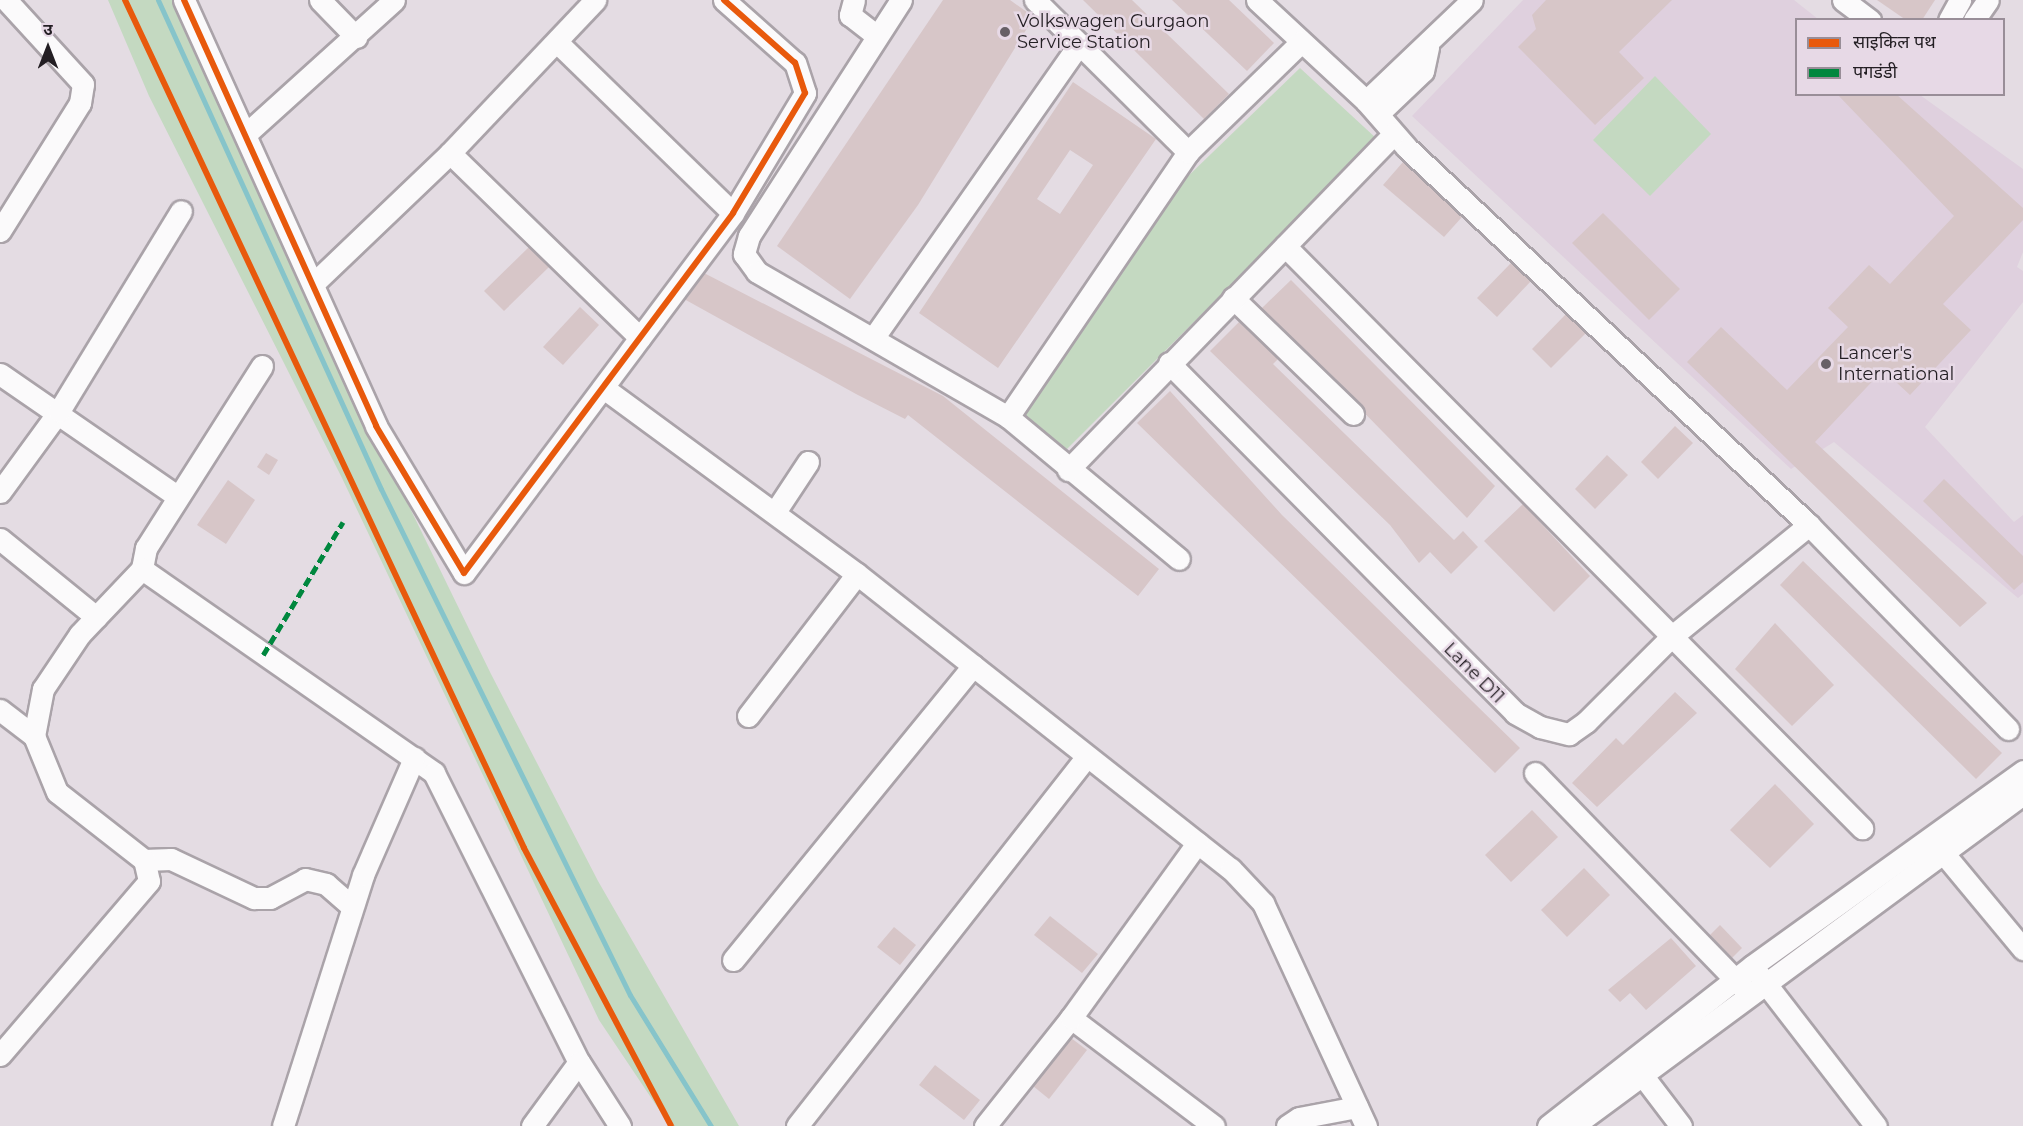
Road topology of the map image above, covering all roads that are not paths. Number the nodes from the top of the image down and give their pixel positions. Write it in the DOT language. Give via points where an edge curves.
graph roads {
  1 [pos="6,0"];
  2 [pos="184,0"];
  3 [pos="320,0"];
  4 [pos="394,0"];
  5 [pos="596,0"];
  6 [pos="724,0"];
  7 [pos="854,0"];
  8 [pos="901,0"];
  9 [pos="1035,0"];
  10 [pos="1257,0"];
  11 [pos="1472,0"];
  12 [pos="1843,0"];
  13 [pos="1960,0"];
  14 [pos="1988,0"];
  15 [pos="1867,18"];
  16 [pos="1951,18"];
  17 [pos="1975,18"];
  18 [pos="876,35"];
  19 [pos="356,37"];
  20 [pos="1300,42"];
  21 [pos="558,43"];
  22 [pos="1079,44"];
  23 [pos="1372,108"];
  24 [pos="247,133"];
  25 [pos="1394,134"];
  26 [pos="1188,152"];
  27 [pos="450,153"];
  28 [pos="181,211"];
  29 [pos="733,213"];
  30 [pos="0,231"];
  31 [pos="1285,246"];
  32 [pos="313,284"];
  33 [pos="1233,298"];
  34 [pos="874,337"];
  35 [pos="640,338"];
  36 [pos="1169,363"];
  37 [pos="262,366"];
  38 [pos="0,374"];
  39 [pos="605,388"];
  40 [pos="58,411"];
  41 [pos="1353,414"];
  42 [pos="1008,417"];
  43 [pos="808,462"];
  44 [pos="1068,470"];
  45 [pos="0,492"];
  46 [pos="178,497"];
  47 [pos="776,512"];
  48 [pos="1809,525"];
  49 [pos="0,539"];
  50 [pos="1179,559"];
  51 [pos="142,568"];
  52 [pos="857,574"];
  53 [pos="96,617"];
  54 [pos="1671,637"];
  55 [pos="973,666"];
  56 [pos="0,710"];
  57 [pos="748,716"];
  58 [pos="2008,729"];
  59 [pos="34,736"];
  60 [pos="1087,756"];
  61 [pos="414,758"];
  62 [pos="2023,771"];
  63 [pos="1535,773"];
  64 [pos="2023,794"];
  65 [pos="1862,828"];
  66 [pos="1197,843"];
  67 [pos="1937,845"];
  68 [pos="144,860"];
  69 [pos="352,907"];
  70 [pos="2016,927"];
  71 [pos="2023,949"];
  72 [pos="733,960"];
  73 [pos="1750,980"];
  74 [pos="1071,1018"];
  75 [pos="0,1055"];
  76 [pos="579,1062"];
  77 [pos="1636,1067"];
  78 [pos="1362,1117"];
  79 [pos="283,1126"];
  80 [pos="532,1126"];
  81 [pos="620,1126"];
  82 [pos="797,1126"];
  83 [pos="985,1126"];
  84 [pos="1214,1126"];
  85 [pos="1287,1126"];
  86 [pos="1548,1126"];
  87 [pos="1574,1126"];
  88 [pos="1681,1126"];
  89 [pos="1876,1126"];
  1 -- 30 [label="street" via="83,84 80,103"];
  2 -- 24 [label="street"];
  3 -- 19 [label="street"];
  4 -- 19 [label="street"];
  5 -- 21 [label="street"];
  6 -- 29 [label="street" via="795,63 805,93"];
  7 -- 18 [label="street" via="850,15"];
  8 -- 18 [label="street"];
  9 -- 22 [label="street"];
  10 -- 20 [label="street"];
  11 -- 23 [label="street" via="1428,47 1406,59"];
  12 -- 15 [label="street"];
  13 -- 16 [label="street"];
  14 -- 17 [label="street"];
  18 -- 34 [label="street" via="749,236 744,254 758,272"];
  19 -- 24 [label="street"];
  20 -- 23 [label="street"];
  20 -- 26 [label="street"];
  21 -- 27 [label="street"];
  21 -- 29 [label="street"];
  22 -- 26 [label="street"];
  22 -- 34 [label="street"];
  23 -- 25 [label="street"];
  24 -- 32 [label="street"];
  25 -- 31 [label="street"];
  25 -- 48 [label="street"];
  26 -- 42 [label="street"];
  27 -- 32 [label="street"];
  27 -- 35 [label="street"];
  28 -- 40 [label="street"];
  29 -- 35 [label="street"];
  31 -- 33 [label="street"];
  31 -- 54 [label="street"];
  32 -- 39 [label="street" via="376,426 464,573"];
  33 -- 36 [label="street"];
  33 -- 41 [label="street"];
  34 -- 42 [label="street"];
  35 -- 39 [label="street"];
  36 -- 44 [label="street"];
  36 -- 54 [label="street, Lane D11" via="1515,713 1569,734"];
  37 -- 46 [label="street"];
  38 -- 40 [label="street"];
  39 -- 47 [label="street"];
  40 -- 45 [label="street"];
  40 -- 46 [label="street"];
  42 -- 44 [label="street"];
  43 -- 47 [label="street"];
  44 -- 50 [label="street"];
  46 -- 51 [label="street" via="146,548"];
  47 -- 52 [label="street"];
  48 -- 54 [label="street, Lane D11"];
  48 -- 58 [label="street"];
  49 -- 53 [label="street"];
  51 -- 53 [label="street"];
  51 -- 61 [label="street"];
  52 -- 55 [label="street"];
  52 -- 57 [label="street"];
  53 -- 59 [label="street" via="43,689"];
  54 -- 65 [label="street"];
  55 -- 60 [label="street"];
  55 -- 72 [label="street"];
  56 -- 59 [label="street"];
  59 -- 68 [label="street" via="57,792"];
  60 -- 66 [label="street"];
  60 -- 82 [label="street"];
  61 -- 69 [label="street"];
  61 -- 76 [label="street" via="434,773"];
  62 -- 67 [label="street"];
  63 -- 73 [label="street"];
  64 -- 67 [label="street"];
  66 -- 74 [label="street"];
  66 -- 78 [label="street" via="1263,903"];
  67 -- 70 [label="street"];
  67 -- 73 [label="street"];
  68 -- 69 [label="street" via="171,859 254,898 270,898 305,879 326,884"];
  68 -- 75 [label="street" via="149,881"];
  69 -- 79 [label="street"];
  70 -- 71 [label="street"];
  73 -- 77 [label="street"];
  73 -- 89 [label="street"];
  74 -- 83 [label="street"];
  74 -- 84 [label="street"];
  76 -- 80 [label="street"];
  76 -- 81 [label="street"];
  77 -- 86 [label="street"];
  77 -- 87 [label="street"];
  77 -- 88 [label="street"];
  78 -- 85 [label="street" via="1299,1118"];
}
